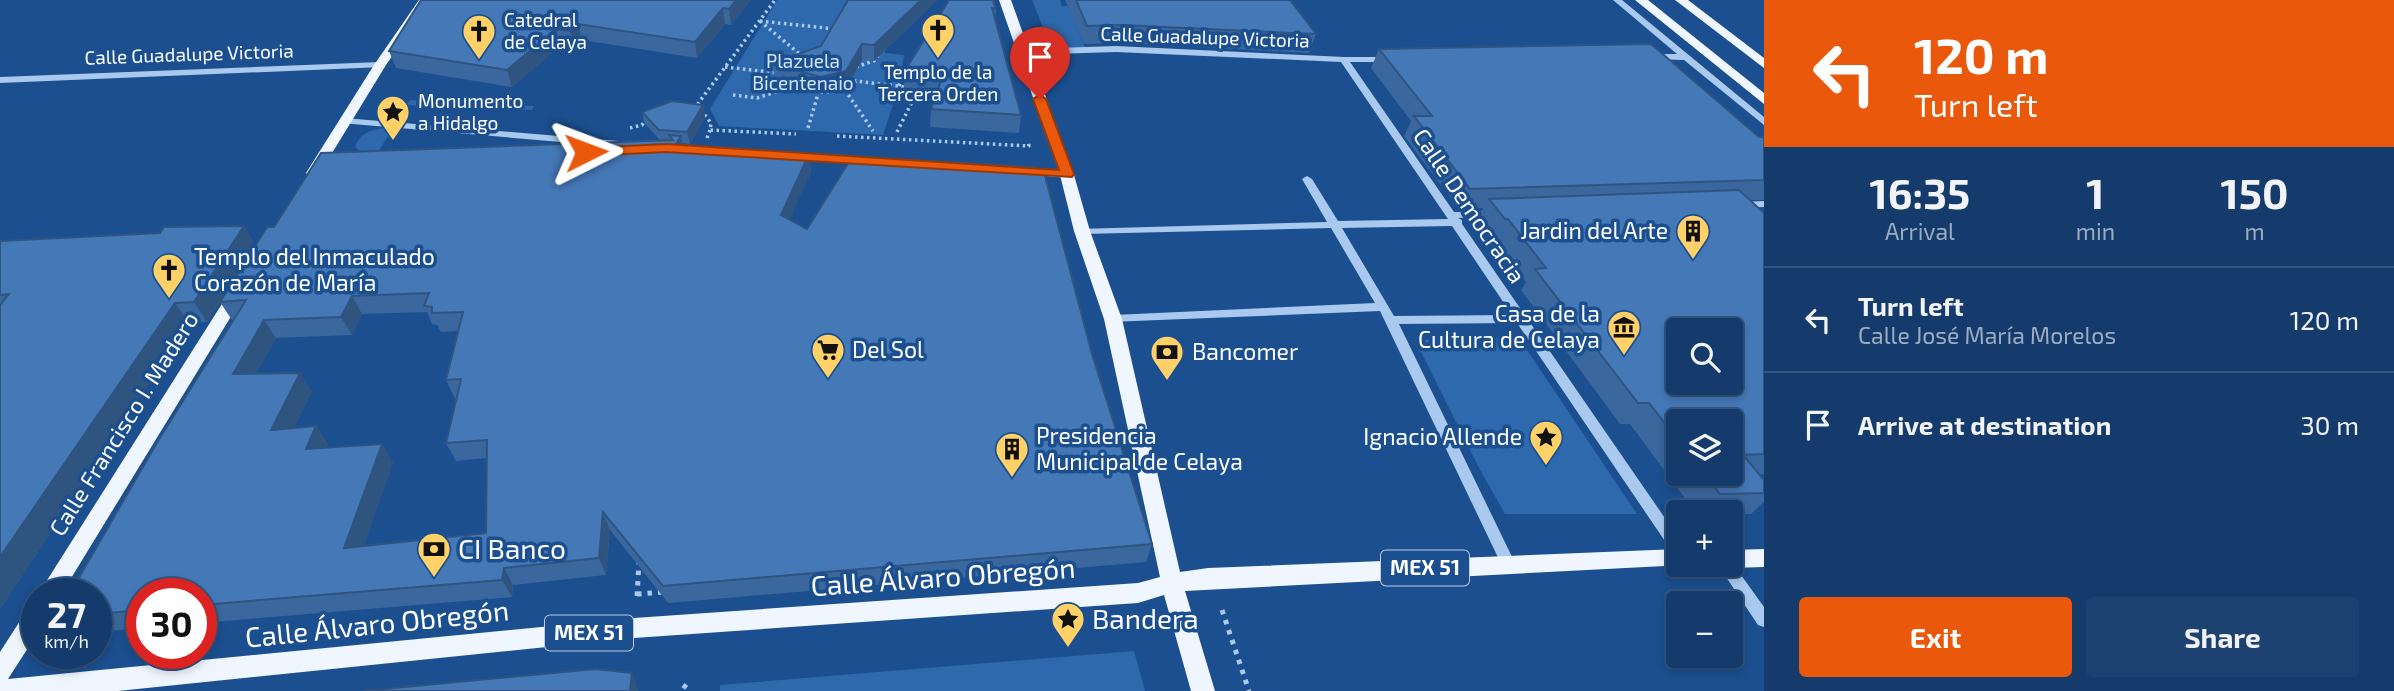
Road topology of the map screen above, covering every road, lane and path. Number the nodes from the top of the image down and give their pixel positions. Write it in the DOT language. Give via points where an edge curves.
graph roads {
  1 [pos="425,0"];
  2 [pos="775,0"];
  3 [pos="1005,0"];
  4 [pos="1618,0"];
  5 [pos="1641,0"];
  6 [pos="1681,0"];
  7 [pos="760,21"];
  8 [pos="836,30"];
  9 [pos="881,48"];
  10 [pos="1318,49"];
  11 [pos="1022,52"];
  12 [pos="803,57"];
  13 [pos="1643,57"];
  14 [pos="1684,57"];
  15 [pos="1324,59"];
  16 [pos="1398,59"];
  17 [pos="1344,60"];
  18 [pos="908,64"];
  19 [pos="1764,64"];
  20 [pos="380,65"];
  21 [pos="726,67"];
  22 [pos="851,69"];
  23 [pos="785,74"];
  24 [pos="796,75"];
  25 [pos="0,80"];
  26 [pos="798,85"];
  27 [pos="899,86"];
  28 [pos="905,87"];
  29 [pos="845,90"];
  30 [pos="917,92"];
  31 [pos="818,94"];
  32 [pos="733,95"];
  33 [pos="1764,100"];
  34 [pos="685,109"];
  35 [pos="694,110"];
  36 [pos="657,115"];
  37 [pos="344,121"];
  38 [pos="1764,122"];
  39 [pos="620,127"];
  40 [pos="807,128"];
  41 [pos="709,130"];
  42 [pos="873,131"];
  43 [pos="897,132"];
  44 [pos="1027,134"];
  45 [pos="807,135"];
  46 [pos="835,136"];
  47 [pos="707,138"];
  48 [pos="586,152"];
  49 [pos="778,155"];
  50 [pos="869,161"];
  51 [pos="1023,172"];
  52 [pos="1067,174"];
  53 [pos="1307,179"];
  54 [pos="302,190"];
  55 [pos="1764,204"];
  56 [pos="1724,205"];
  57 [pos="1509,213"];
  58 [pos="1456,219"];
  59 [pos="1334,223"];
  60 [pos="1082,232"];
  61 [pos="250,273"];
  62 [pos="1381,307"];
  63 [pos="1518,318"];
  64 [pos="1113,319"];
  65 [pos="1391,320"];
  66 [pos="1666,531"];
  67 [pos="639,553"];
  68 [pos="1666,558"];
  69 [pos="1764,558"];
  70 [pos="1743,559"];
  71 [pos="1509,565"];
  72 [pos="1734,577"];
  73 [pos="59,578"];
  74 [pos="1172,583"];
  75 [pos="678,591"];
  76 [pos="637,594"];
  77 [pos="1222,610"];
  78 [pos="1764,620"];
  79 [pos="634,628"];
  80 [pos="21,639"];
  81 [pos="0,672"];
  82 [pos="682,688"];
  83 [pos="6,691"];
  84 [pos="691,691"];
  85 [pos="1203,691"];
  86 [pos="1249,691"];
  1 -- 20 [label="main road"];
  2 -- 7 [label="path"];
  3 -- 11 [label="main road"];
  4 -- 14 [label="street"];
  5 -- 33 [label="main road"];
  6 -- 19 [label="main road"];
  7 -- 8 [label="path"];
  7 -- 12 [label="path"];
  7 -- 21 [label="path"];
  9 -- 22 [label="path" via="876,60"];
  10 -- 15 [label="street"];
  11 -- 15 [label="street, Calle Guadalupe Victoria" via="1116,49"];
  11 -- 52 [label="main road"];
  13 -- 14 [label="street"];
  14 -- 38 [label="street"];
  15 -- 17 [label="street, Calle Guadalupe Victoria"];
  16 -- 17 [label="street, Calle Guadalupe Victoria"];
  17 -- 58 [label="street, Calle Democracia"];
  18 -- 27 [label="path"];
  20 -- 25 [label="street, Calle Guadalupe Victoria"];
  20 -- 37 [label="main road"];
  21 -- 23 [label="path"];
  21 -- 35 [label="path"];
  24 -- 26 [label="path"];
  26 -- 31 [label="path"];
  26 -- 32 [label="path" via="757,98"];
  27 -- 28 [label="path"];
  27 -- 29 [label="path" via="856,81"];
  29 -- 31 [label="path"];
  29 -- 42 [label="path"];
  30 -- 43 [label="path"];
  31 -- 40 [label="path"];
  34 -- 35 [label="path"];
  35 -- 41 [label="path" via="701,110 711,123"];
  36 -- 39 [label="path" via="642,125"];
  37 -- 48 [label="street" via="628,147"];
  37 -- 54 [label="main road" via="323,166"];
  41 -- 45 [label="path"];
  41 -- 47 [label="path"];
  44 -- 46 [label="path" via="1029,146"];
  49 -- 50 [label="street"];
  51 -- 52 [label="street"];
  52 -- 60 [label="main road"];
  53 -- 59 [label="street"];
  55 -- 56 [label="street"];
  57 -- 58 [label="street"];
  58 -- 59 [label="street"];
  58 -- 63 [label="street, Calle Democracia"];
  59 -- 60 [label="street"];
  59 -- 62 [label="street"];
  60 -- 64 [label="main road"];
  61 -- 73 [label="main road, Calle Francisco I. Madero"];
  62 -- 64 [label="street"];
  62 -- 65 [label="street"];
  63 -- 65 [label="street"];
  63 -- 66 [label="street, Calle Democracia"];
  64 -- 74 [label="main road"];
  65 -- 71 [label="street"];
  67 -- 76 [label="path"];
  68 -- 71 [label="main road, MEX 51"];
  69 -- 70 [label="main road"];
  71 -- 74 [label="main road, MEX 51"];
  72 -- 78 [label="street"];
  74 -- 79 [label="main road, Calle Álvaro Obregón / MEX 51" via="1138,593"];
  74 -- 85 [label="main road"];
  75 -- 76 [label="path"];
  76 -- 79 [label="path"];
  77 -- 86 [label="path"];
  79 -- 83 [label="main road, Calle Álvaro Obregón / MEX 51"];
  80 -- 81 [label="main road"];
  82 -- 84 [label="path"];
}
